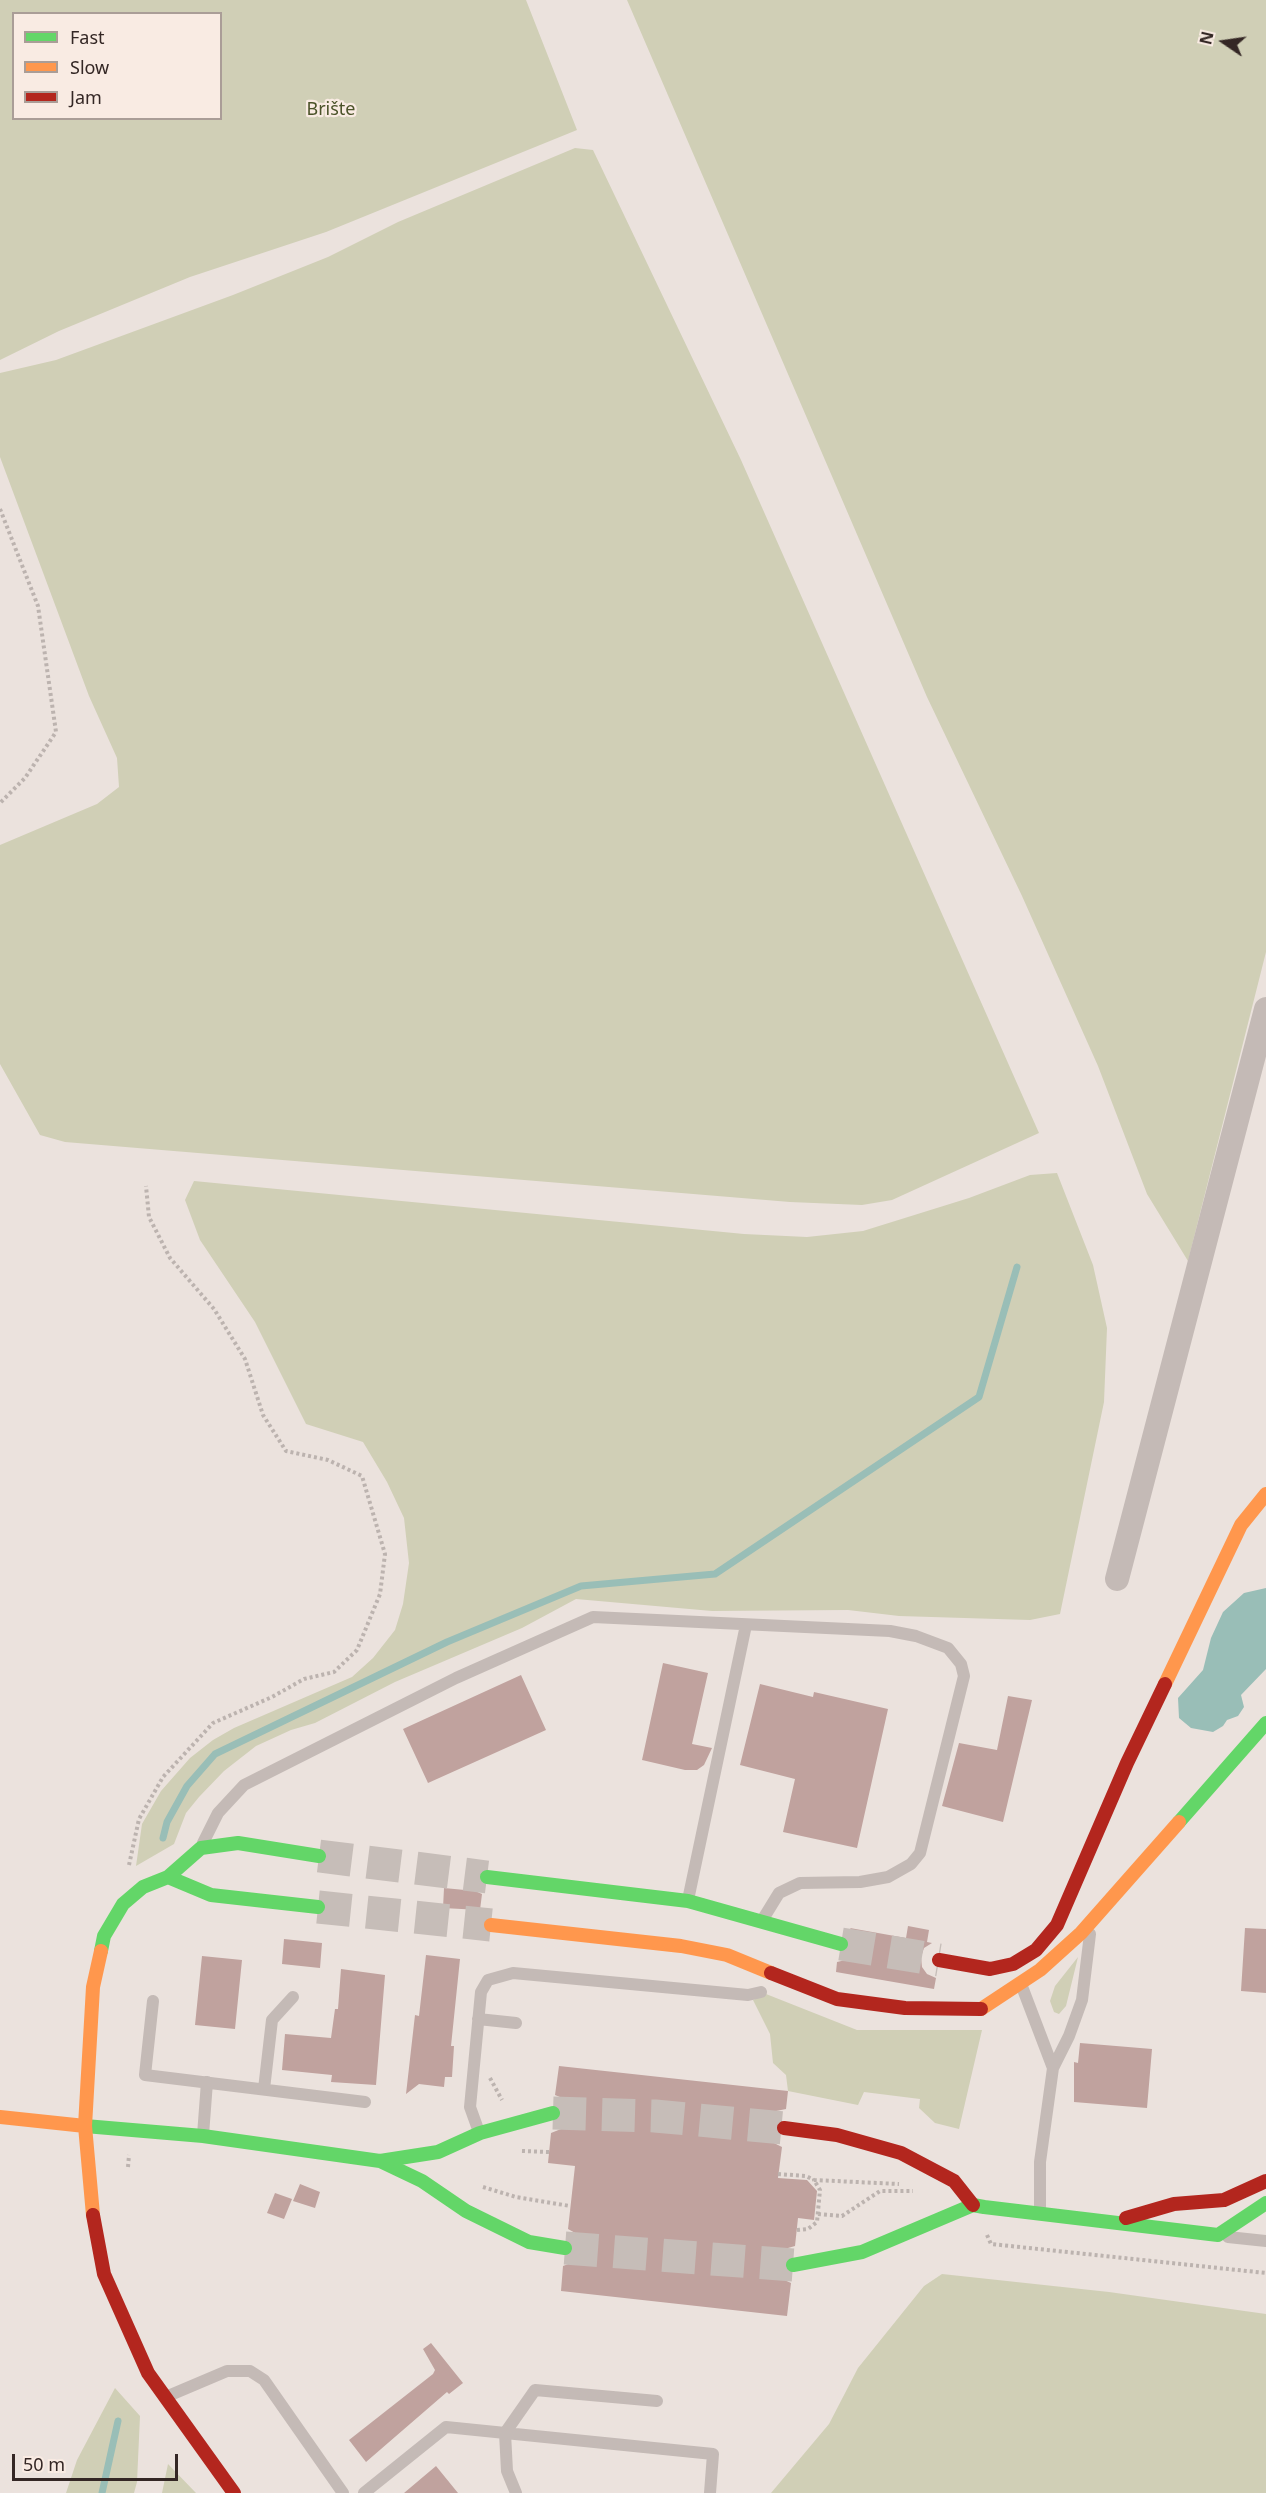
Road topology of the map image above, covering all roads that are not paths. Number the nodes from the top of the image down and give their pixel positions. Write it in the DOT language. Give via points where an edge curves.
graph roads {
  1 [pos="1266,1009"];
  2 [pos="1266,1494"];
  3 [pos="1117,1579"];
  4 [pos="746,1625"];
  5 [pos="1266,1723"];
  6 [pos="201,1848"];
  7 [pos="319,1856"];
  8 [pos="168,1877"];
  9 [pos="487,1877"];
  10 [pos="688,1901"];
  11 [pos="318,1907"];
  12 [pos="763,1920"];
  13 [pos="1092,1920"];
  14 [pos="491,1925"];
  15 [pos="841,1944"];
  16 [pos="939,1960"];
  17 [pos="1021,1983"];
  18 [pos="761,1992"];
  19 [pos="293,1997"];
  20 [pos="153,2001"];
  21 [pos="478,2019"];
  22 [pos="516,2023"];
  23 [pos="1053,2068"];
  24 [pos="207,2082"];
  25 [pos="264,2089"];
  26 [pos="366,2102"];
  27 [pos="553,2113"];
  28 [pos="0,2117"];
  29 [pos="85,2126"];
  30 [pos="784,2128"];
  31 [pos="480,2133"];
  32 [pos="203,2136"];
  33 [pos="380,2161"];
  34 [pos="1266,2181"];
  35 [pos="1266,2203"];
  36 [pos="979,2206"];
  37 [pos="1040,2213"];
  38 [pos="1113,2222"];
  39 [pos="1218,2235"];
  40 [pos="1266,2241"];
  41 [pos="565,2248"];
  42 [pos="793,2265"];
  43 [pos="164,2398"];
  44 [pos="657,2401"];
  45 [pos="505,2433"];
  46 [pos="234,2493"];
  47 [pos="343,2493"];
  48 [pos="364,2493"];
  49 [pos="516,2493"];
  50 [pos="710,2493"];
  1 -- 3 [label="street"];
  2 -- 16 [label="main road" via="1241,1525 1127,1763 1057,1925 1036,1950 1013,1964 990,1969"];
  4 -- 6 [label="lane" via="605,1617 576,1623 456,1678 244,1785 218,1813"];
  4 -- 10 [label="lane"];
  4 -- 12 [label="lane" via="916,1635 948,1648 961,1664 964,1676 925,1840 915,1859 888,1877 860,1882 800,1883 779,1893"];
  5 -- 13 [label="main road"];
  6 -- 7 [label="main road" via="238,1843"];
  6 -- 8 [label="main road"];
  8 -- 11 [label="main road" via="211,1895"];
  8 -- 29 [label="main road" via="143,1887 123,1904 104,1936 93,1987"];
  9 -- 10 [label="main road"];
  10 -- 12 [label="main road"];
  12 -- 15 [label="main road"];
  13 -- 17 [label="main road"];
  13 -- 23 [label="lane" via="1082,2000"];
  14 -- 17 [label="main road" via="681,1946 727,1955 837,1999 905,2008 981,2008"];
  17 -- 23 [label="lane"];
  18 -- 21 [label="lane" via="748,1995 513,1973 488,1980 480,1992"];
  19 -- 25 [label="lane" via="272,2020"];
  20 -- 24 [label="lane" via="146,2075"];
  21 -- 22 [label="lane"];
  21 -- 31 [label="lane" via="470,2107"];
  23 -- 37 [label="lane" via="1040,2162"];
  24 -- 25 [label="lane"];
  24 -- 32 [label="lane"];
  25 -- 26 [label="lane"];
  27 -- 31 [label="main road"];
  28 -- 29 [label="main road"];
  29 -- 32 [label="main road"];
  29 -- 43 [label="main road" via="99,2253 121,2317"];
  30 -- 36 [label="main road" via="837,2135 902,2153 954,2181"];
  31 -- 33 [label="main road" via="438,2152"];
  32 -- 33 [label="main road"];
  33 -- 41 [label="main road" via="529,2242"];
  34 -- 38 [label="main road" via="1224,2200 1174,2204"];
  35 -- 39 [label="main road"];
  36 -- 37 [label="main road"];
  36 -- 42 [label="main road" via="862,2252"];
  37 -- 38 [label="main road"];
  38 -- 39 [label="main road"];
  39 -- 40 [label="lane"];
  43 -- 46 [label="main road"];
  43 -- 47 [label="lane" via="227,2371 250,2371 264,2380"];
  44 -- 45 [label="lane" via="536,2390"];
  45 -- 48 [label="lane" via="446,2427"];
  45 -- 49 [label="lane" via="507,2471"];
  45 -- 50 [label="lane" via="713,2454"];
}
